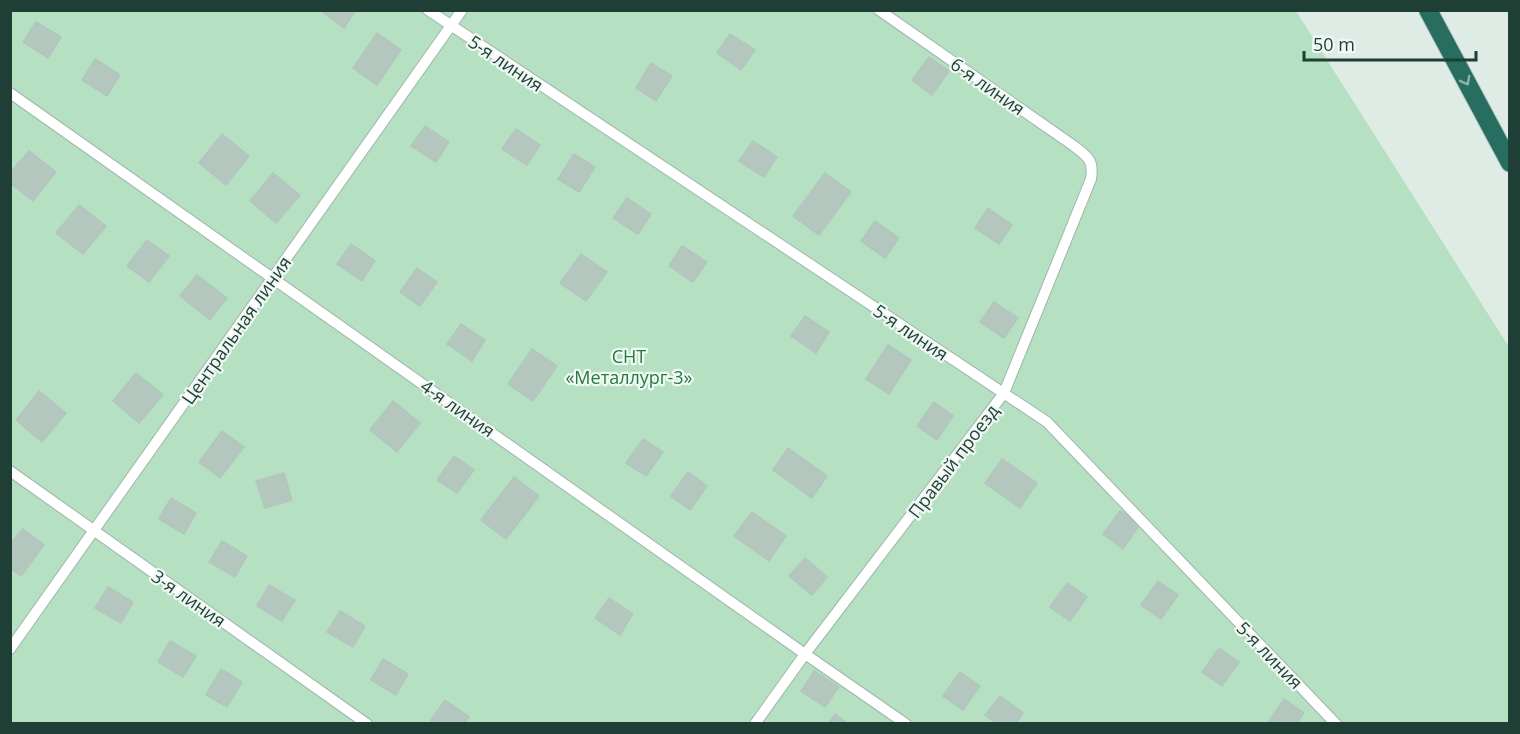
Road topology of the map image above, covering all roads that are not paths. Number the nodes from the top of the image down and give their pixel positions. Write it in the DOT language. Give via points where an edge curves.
graph roads {
  1 [pos="428,10"];
  2 [pos="462,10"];
  3 [pos="879,10"];
  4 [pos="1428,10"];
  5 [pos="451,27"];
  6 [pos="10,93"];
  7 [pos="1509,163"];
  8 [pos="1093,167"];
  9 [pos="273,278"];
  10 [pos="1004,393"];
  11 [pos="10,471"];
  12 [pos="94,531"];
  13 [pos="10,649"];
  14 [pos="805,654"];
  15 [pos="367,723"];
  16 [pos="755,723"];
  17 [pos="906,723"];
  18 [pos="1336,723"];
  1 -- 5 [label="lane, 5-я линия"];
  2 -- 5 [label="lane, Центральная линия"];
  3 -- 8 [label="lane, 6-я линия" via="1074,146 1088,157"];
  4 -- 7 [label="highway, one-way"];
  5 -- 9 [label="lane, Центральная линия"];
  5 -- 10 [label="lane, 5-я линия"];
  6 -- 9 [label="lane, 4-я линия"];
  8 -- 10 [label="lane, Правый проезд"];
  9 -- 12 [label="lane, Центральная линия"];
  9 -- 14 [label="lane, 4-я линия"];
  10 -- 14 [label="lane, Правый проезд"];
  10 -- 18 [label="lane, 5-я линия" via="1047,422"];
  11 -- 12 [label="lane, 3-я линия"];
  12 -- 13 [label="lane, Центральная линия"];
  12 -- 15 [label="lane, 3-я линия"];
  14 -- 16 [label="lane, Правый проезд"];
  14 -- 17 [label="lane, 4-я линия"];
}
